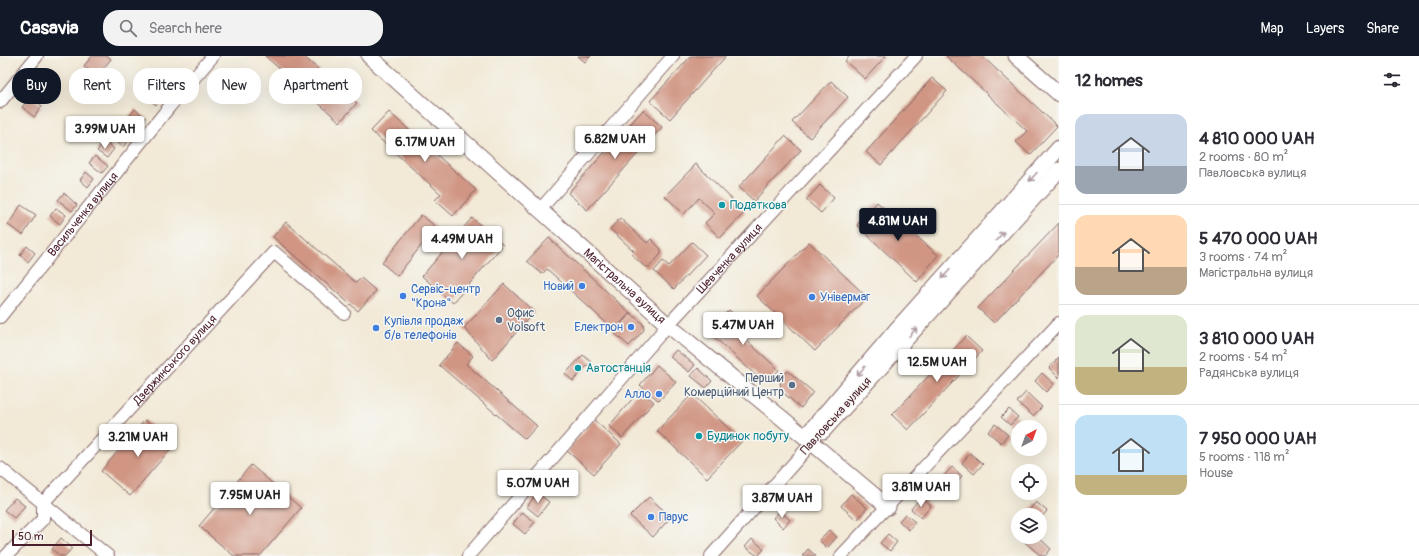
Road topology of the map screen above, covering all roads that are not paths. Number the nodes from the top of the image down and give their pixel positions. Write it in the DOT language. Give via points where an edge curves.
graph roads {
  1 [pos="37,56"];
  2 [pos="213,56"];
  3 [pos="673,56"];
  4 [pos="916,56"];
  5 [pos="1016,56"];
  6 [pos="378,59"];
  7 [pos="1059,94"];
  8 [pos="0,102"];
  9 [pos="1059,148"];
  10 [pos="1059,170"];
  11 [pos="539,211"];
  12 [pos="344,313"];
  13 [pos="0,317"];
  14 [pos="1059,323"];
  15 [pos="668,325"];
  16 [pos="808,441"];
  17 [pos="0,468"];
  18 [pos="43,503"];
  19 [pos="888,508"];
  20 [pos="6,556"];
  21 [pos="108,556"];
  22 [pos="468,556"];
  23 [pos="711,556"];
  24 [pos="841,556"];
  1 -- 8 [label="street"];
  2 -- 13 [label="street, Васильченка вулиця"];
  3 -- 11 [label="street"];
  4 -- 15 [label="street, Шевченка вулиця"];
  5 -- 7 [label="street"];
  6 -- 11 [label="street, Магістральна вулиця"];
  9 -- 16 [label="street, Павловська вулиця, one-way" via="896,330"];
  16 -- 10 [label="street, Павловська вулиця, one-way"];
  11 -- 15 [label="street, Магістральна вулиця"];
  12 -- 18 [label="street, Дзержинського вулиця" via="274,252"];
  14 -- 19 [label="street"];
  15 -- 16 [label="street, Магістральна вулиця"];
  15 -- 22 [label="street, Шевченка вулиця"];
  16 -- 19 [label="street, Магістральна вулиця"];
  16 -- 23 [label="street, Павловська вулиця"];
  17 -- 18 [label="street"];
  18 -- 20 [label="street" via="43,519"];
  18 -- 21 [label="street"];
  19 -- 24 [label="street"];
}
